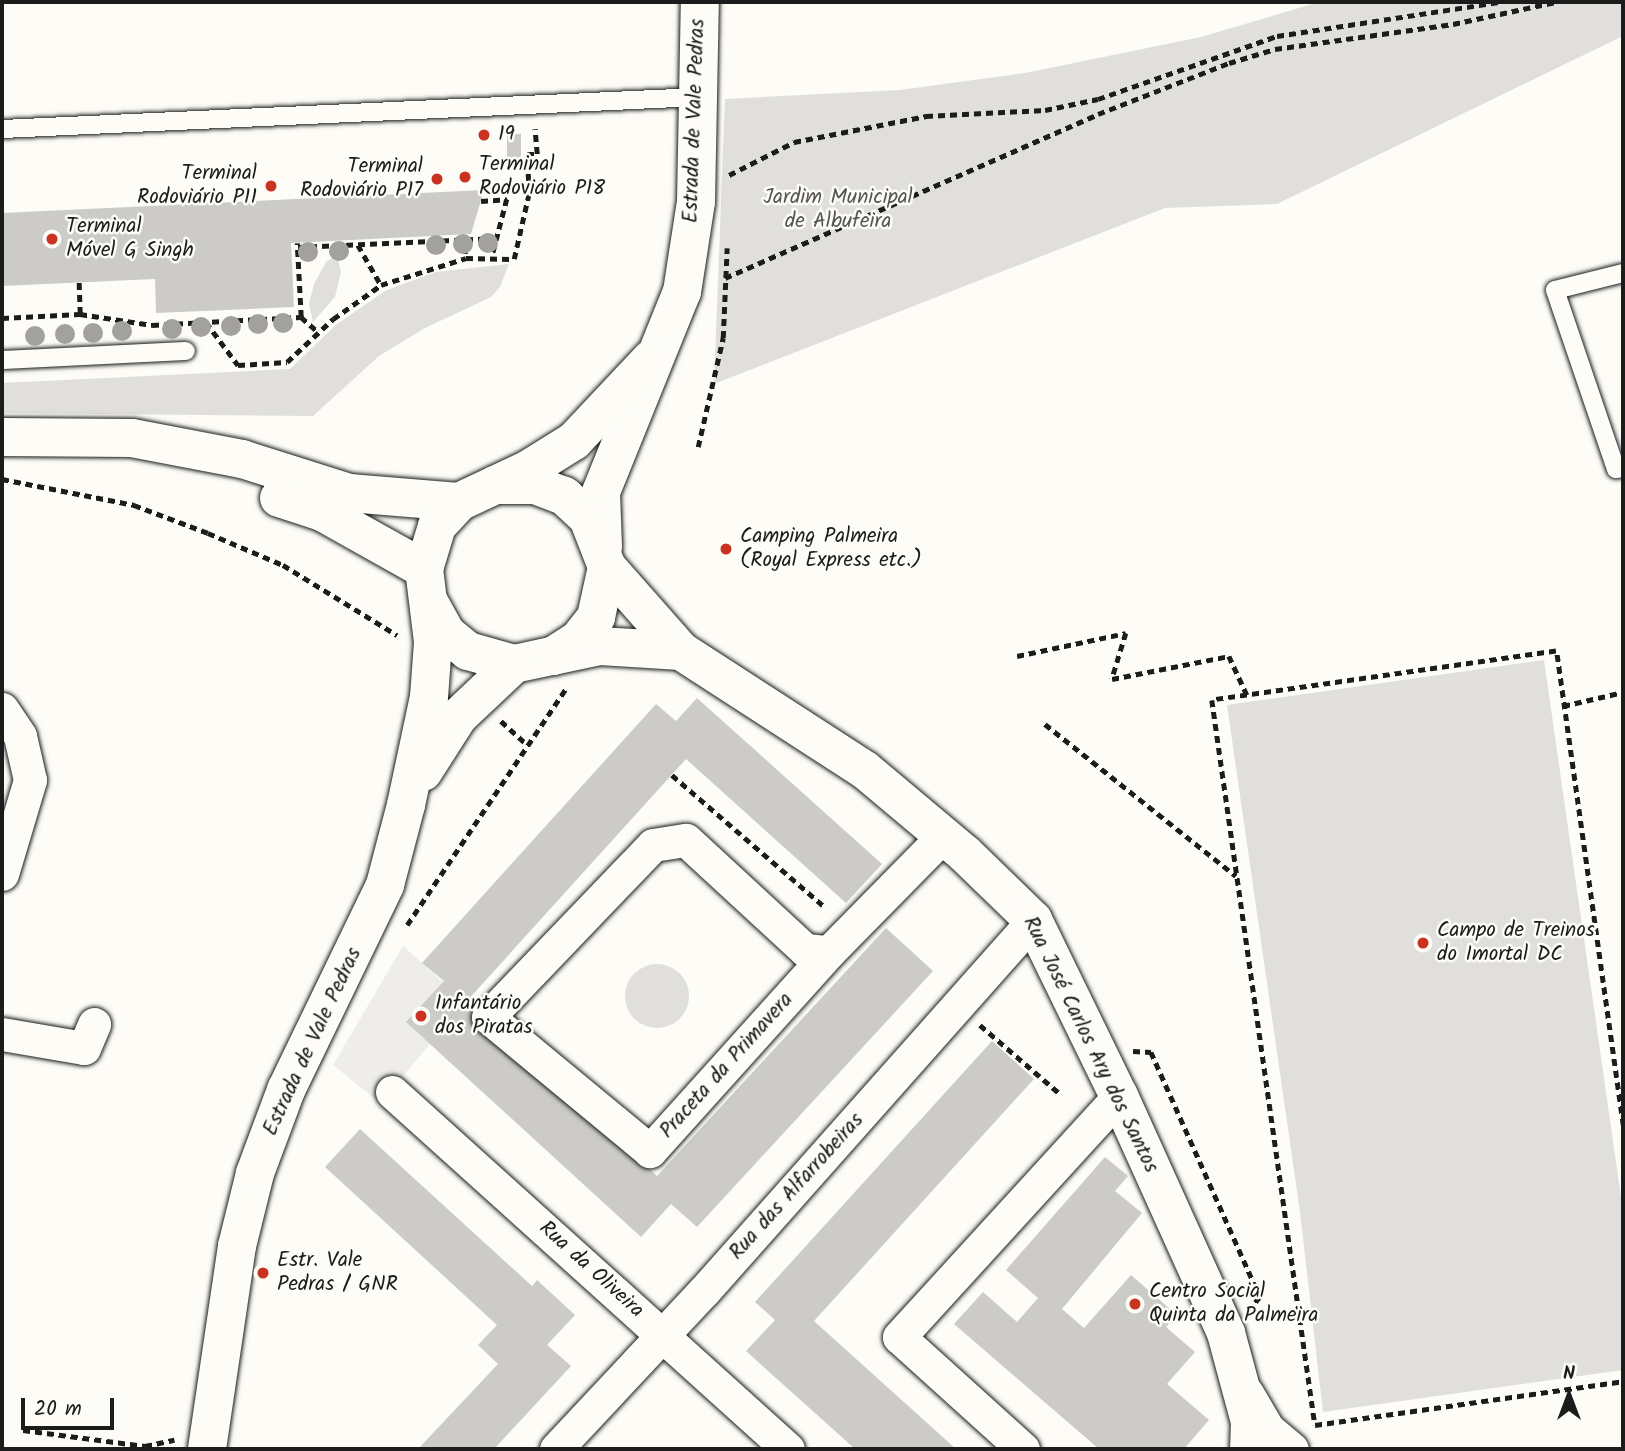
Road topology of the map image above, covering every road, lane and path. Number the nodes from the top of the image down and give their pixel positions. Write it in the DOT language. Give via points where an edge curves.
graph roads {
  1 [pos="700,2"];
  2 [pos="1498,2"];
  3 [pos="1556,2"];
  4 [pos="698,97"];
  5 [pos="2,129"];
  6 [pos="535,129"];
  7 [pos="729,175"];
  8 [pos="481,201"];
  9 [pos="465,237"];
  10 [pos="498,238"];
  11 [pos="358,245"];
  12 [pos="492,257"];
  13 [pos="466,258"];
  14 [pos="1623,273"];
  15 [pos="725,278"];
  16 [pos="79,282"];
  17 [pos="382,285"];
  18 [pos="80,314"];
  19 [pos="301,317"];
  20 [pos="2,318"];
  21 [pos="206,322"];
  22 [pos="318,332"];
  23 [pos="186,351"];
  24 [pos="652,359"];
  25 [pos="2,360"];
  26 [pos="2,437"];
  27 [pos="2,457"];
  28 [pos="1623,468"];
  29 [pos="2,479"];
  30 [pos="493,485"];
  31 [pos="458,502"];
  32 [pos="605,557"];
  33 [pos="426,584"];
  34 [pos="408,641"];
  35 [pos="681,651"];
  36 [pos="553,656"];
  37 [pos="1017,656"];
  38 [pos="514,664"];
  39 [pos="1623,692"];
  40 [pos="1247,695"];
  41 [pos="1563,706"];
  42 [pos="2,709"];
  43 [pos="1045,724"];
  44 [pos="407,805"];
  45 [pos="943,835"];
  46 [pos="2,874"];
  47 [pos="1237,877"];
  48 [pos="1033,920"];
  49 [pos="829,952"];
  50 [pos="975,1011"];
  51 [pos="94,1024"];
  52 [pos="2,1034"];
  53 [pos="392,1092"];
  54 [pos="1059,1093"];
  55 [pos="1119,1096"];
  56 [pos="1623,1125"];
  57 [pos="662,1333"];
  58 [pos="1241,1381"];
  59 [pos="1623,1381"];
  60 [pos="23,1430"];
  61 [pos="194,1442"];
  62 [pos="145,1447"];
  63 [pos="556,1449"];
  64 [pos="788,1449"];
  65 [pos="1023,1449"];
  66 [pos="1249,1449"];
  67 [pos="1293,1449"];
  1 -- 4 [label="main road, Estrada de Vale Pedras"];
  2 -- 7 [label="path" via="1277,36 1098,99 1045,110 926,116 794,142"];
  3 -- 15 [label="path" via="1453,24 1275,49 1229,63 1098,114"];
  4 -- 5 [label="lane"];
  4 -- 24 [label="main road, Estrada de Vale Pedras" via="696,202 682,292"];
  6 -- 12 [label="path" via="537,153 527,154 529,194 514,258"];
  8 -- 10 [label="path" via="507,199"];
  9 -- 10 [label="path"];
  9 -- 11 [label="path"];
  9 -- 13 [label="path"];
  10 -- 12 [label="path"];
  11 -- 17 [label="path"];
  11 -- 19 [label="path" via="298,245"];
  12 -- 13 [label="path"];
  13 -- 17 [label="path"];
  14 -- 28 [label="lane" via="1555,290 1616,469"];
  16 -- 18 [label="path"];
  17 -- 22 [label="path"];
  18 -- 20 [label="path"];
  18 -- 21 [label="path" via="152,325"];
  19 -- 21 [label="path"];
  19 -- 22 [label="path"];
  21 -- 22 [label="path" via="238,365 287,362"];
  23 -- 25 [label="lane"];
  24 -- 30 [label="main road, Estrada de Vale Pedras" via="573,442"];
  24 -- 32 [label="main road, Estrada de Vale Pedras" via="601,492"];
  26 -- 31 [label="main road" via="132,438 242,459 349,493"];
  27 -- 33 [label="main road" via="125,459 229,481 322,512"];
  29 -- 34 [label="path" via="134,505 208,533 283,565"];
  30 -- 31 [label="main road"];
  30 -- 32 [label="main road" via="535,485 564,496 588,518"];
  31 -- 33 [label="main road" via="437,526"];
  32 -- 35 [label="main road"];
  32 -- 36 [label="main road" via="596,617 579,639"];
  33 -- 38 [label="main road" via="447,634 468,651"];
  33 -- 44 [label="main road, Estrada de Vale Pedras" via="433,642 429,697"];
  35 -- 36 [label="main road" via="600,646"];
  35 -- 45 [label="main road, Rua José Carlos Ary dos Santos" via="865,770"];
  36 -- 38 [label="main road"];
  37 -- 40 [label="path" via="1126,633 1112,679 1229,656"];
  38 -- 44 [label="main road, Estrada de Vale Pedras" via="458,717"];
  39 -- 41 [label="path"];
  40 -- 41 [label="path" via="1556,651"];
  40 -- 47 [label="path" via="1212,700"];
  41 -- 56 [label="path"];
  42 -- 46 [label="street" via="20,736 30,780"];
  43 -- 47 [label="path"];
  44 -- 61 [label="main road, Estrada de Vale Pedras" via="385,885 286,1090 255,1173"];
  45 -- 48 [label="main road, Rua José Carlos Ary dos Santos"];
  45 -- 49 [label="street, Praceta da Primavera"];
  47 -- 59 [label="path" via="1315,1425"];
  48 -- 55 [label="main road, Rua José Carlos Ary dos Santos"];
  48 -- 57 [label="street, Rua das Alfarrobeiras"];
  49 -- 49 [label="street, Praceta da Primavera" via="650,1151 488,1017 653,845 686,840 805,950"];
  50 -- 54 [label="path" via="978,1024"];
  51 -- 52 [label="street" via="84,1048"];
  53 -- 57 [label="street, Rua da Oliveira"];
  55 -- 58 [label="main road, Rua José Carlos Ary dos Santos" via="1226,1333"];
  55 -- 65 [label="street" via="899,1337"];
  57 -- 63 [label="street, Rua das Alfarrobeiras"];
  57 -- 64 [label="street, Rua da Oliveira"];
  58 -- 66 [label="main road" via="1250,1422"];
  58 -- 67 [label="street, Rua José Carlos Ary dos Santos" via="1268,1429"];
  60 -- 62 [label="path"];
  61 -- 62 [label="path"];
}
